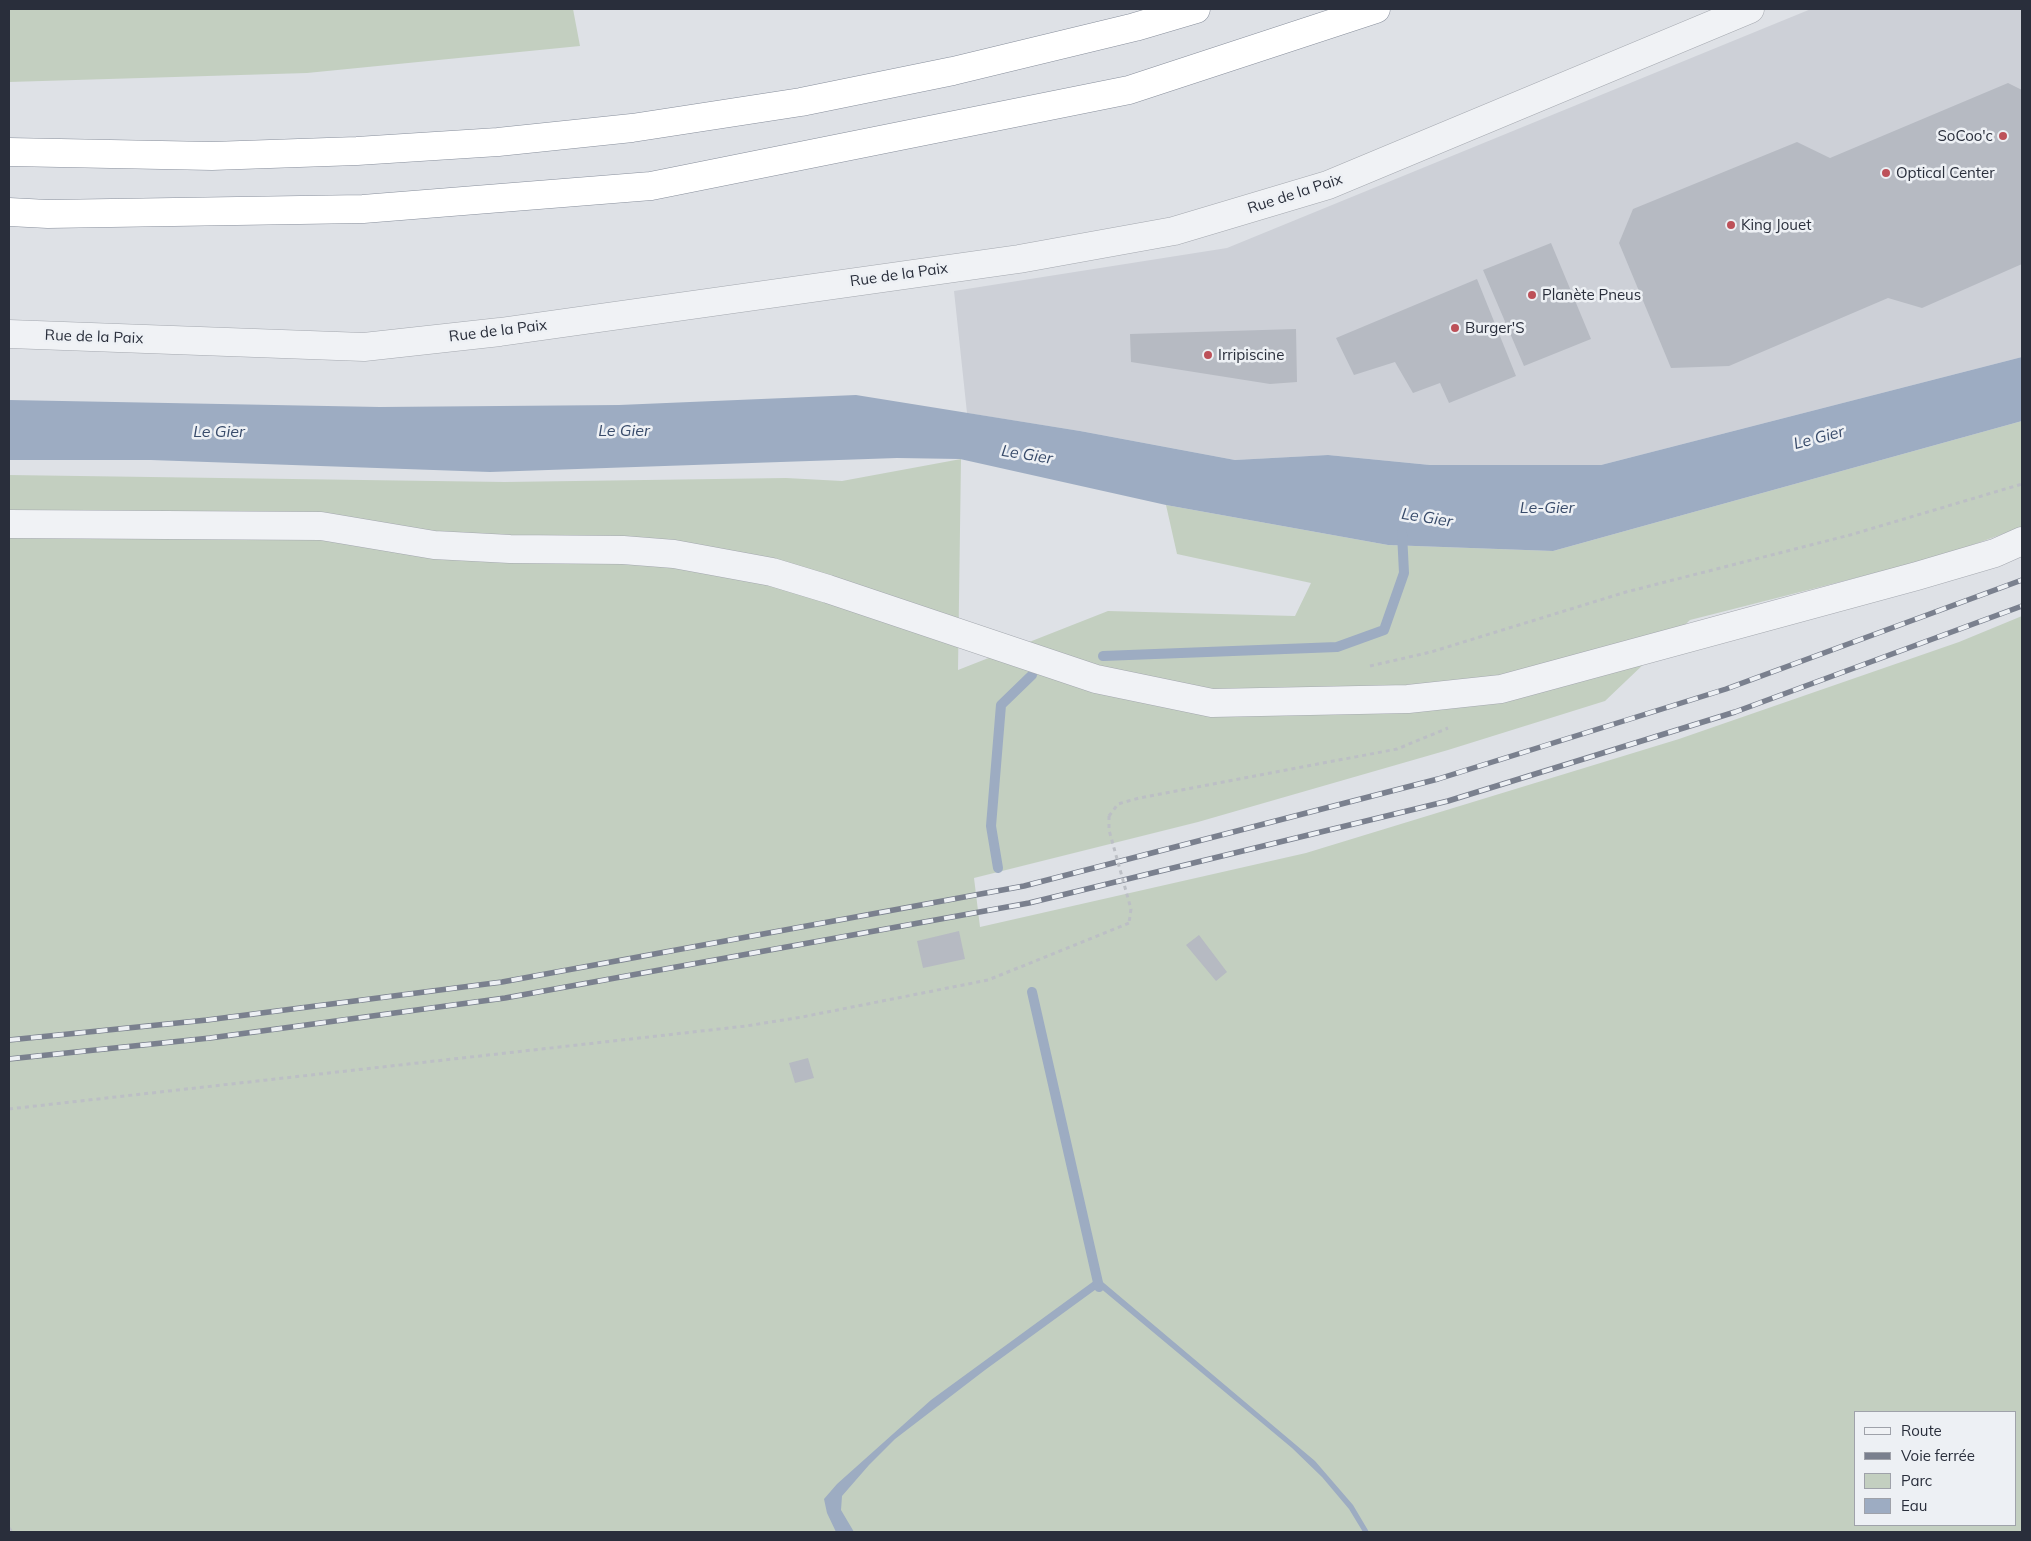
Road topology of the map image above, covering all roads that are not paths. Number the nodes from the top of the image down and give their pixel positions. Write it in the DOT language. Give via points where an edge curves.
graph roads {
  1 [pos="1196,9"];
  2 [pos="1376,9"];
  3 [pos="1750,9"];
  4 [pos="9,152"];
  5 [pos="9,212"];
  6 [pos="9,334"];
  7 [pos="9,524"];
  8 [pos="2022,542"];
  1 -- 4 [label="highway" via="953,71 801,102 632,128 498,142 358,151 212,156"];
  2 -- 5 [label="highway" via="1129,90 651,186 363,208"];
  3 -- 6 [label="street, Rue de la Paix" via="1328,185 1155,234 1019,259 500,332 364,347"];
  7 -- 8 [label="street" via="321,526 434,544 674,554 772,572 1096,679 1212,703 1408,699 1501,689 1917,576"];
}
